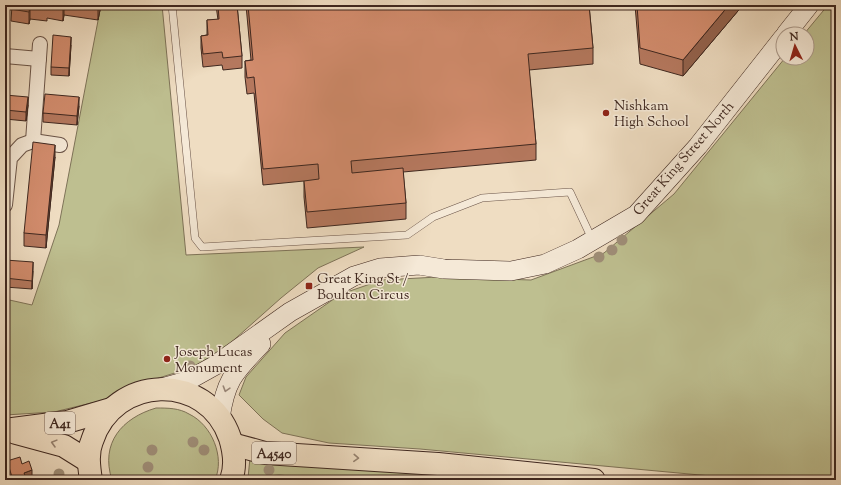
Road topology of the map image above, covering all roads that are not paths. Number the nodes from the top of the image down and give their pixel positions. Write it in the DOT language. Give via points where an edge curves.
graph roads {
  1 [pos="172,5"];
  2 [pos="809,5"];
  3 [pos="792,26"];
  4 [pos="40,44"];
  5 [pos="775,48"];
  6 [pos="5,56"];
  7 [pos="39,59"];
  8 [pos="33,141"];
  9 [pos="60,145"];
  10 [pos="5,206"];
  11 [pos="593,240"];
  12 [pos="290,312"];
  13 [pos="162,388"];
  14 [pos="111,409"];
  15 [pos="220,418"];
  16 [pos="6,430"];
  17 [pos="232,444"];
  18 [pos="90,475"];
  19 [pos="231,480"];
  20 [pos="594,480"];
  1 -- 11 [label="lane" via="195,238 202,247 407,235 433,217 482,198 570,192"];
  2 -- 3 [label="street"];
  4 -- 7 [label="street"];
  5 -- 11 [label="street, Great King Street North" via="698,146 636,215"];
  6 -- 7 [label="street"];
  7 -- 8 [label="street"];
  8 -- 9 [label="street"];
  8 -- 10 [label="street" via="22,145 10,158"];
  11 -- 12 [label="street, Great King Street North" via="545,264 511,271 419,266 380,268 354,276"];
  12 -- 13 [label="street, Great King Street North" via="214,366 187,381"];
  12 -- 15 [label="street, Great King Street North, one-way" via="241,364 228,383"];
  13 -- 14 [label="highway, A4540" via="126,397"];
  13 -- 15 [label="highway, A4540" via="184,392 204,402"];
  14 -- 16 [label="highway, A41" via="67,422"];
  14 -- 18 [label="highway, A4540" via="99,424 91,442"];
  15 -- 17 [label="highway, A4540"];
  18 -- 16 [label="highway, A41, one-way" via="64,446"];
  17 -- 19 [label="highway, A4540" via="234,460"];
  17 -- 20 [label="highway, A4540, one-way" via="265,453 438,464"];
}
